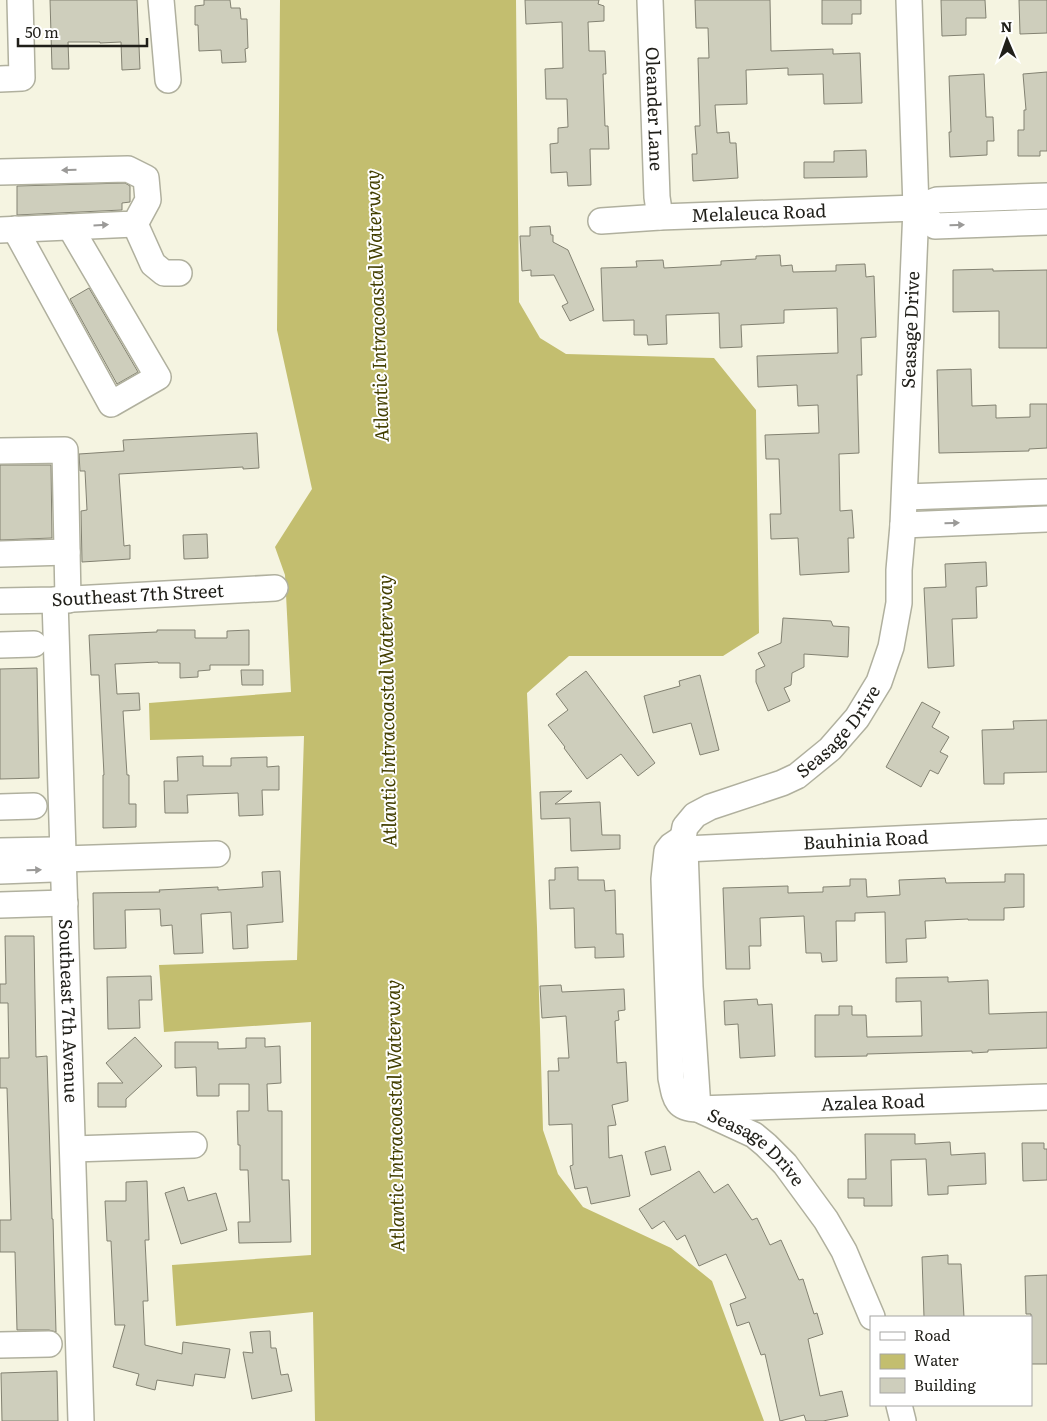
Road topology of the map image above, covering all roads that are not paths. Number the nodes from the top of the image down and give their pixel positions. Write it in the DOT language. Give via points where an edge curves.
graph roads {
  1 [pos="20,0"];
  2 [pos="162,0"];
  3 [pos="650,0"];
  4 [pos="909,0"];
  5 [pos="0,79"];
  6 [pos="168,80"];
  7 [pos="0,172"];
  8 [pos="1047,196"];
  9 [pos="916,208"];
  10 [pos="660,217"];
  11 [pos="601,221"];
  12 [pos="1047,222"];
  13 [pos="135,224"];
  14 [pos="70,227"];
  15 [pos="7,230"];
  16 [pos="179,273"];
  17 [pos="0,451"];
  18 [pos="1047,492"];
  19 [pos="904,497"];
  20 [pos="1047,519"];
  21 [pos="903,525"];
  22 [pos="67,552"];
  23 [pos="0,554"];
  24 [pos="275,588"];
  25 [pos="62,600"];
  26 [pos="0,602"];
  27 [pos="34,644"];
  28 [pos="0,645"];
  29 [pos="34,806"];
  30 [pos="0,807"];
  31 [pos="1047,832"];
  32 [pos="684,844"];
  33 [pos="0,851"];
  34 [pos="218,854"];
  35 [pos="63,859"];
  36 [pos="0,871"];
  37 [pos="65,903"];
  38 [pos="0,904"];
  39 [pos="1047,1097"];
  40 [pos="698,1109"];
  41 [pos="194,1145"];
  42 [pos="73,1149"];
  43 [pos="872,1316"];
  44 [pos="49,1344"];
  45 [pos="0,1345"];
  46 [pos="899,1406"];
  47 [pos="81,1421"];
  48 [pos="903,1421"];
  1 -- 5 [label="street" via="22,78"];
  2 -- 6 [label="street"];
  3 -- 10 [label="street, Oleander Lane"];
  4 -- 9 [label="street, Seasage Drive"];
  13 -- 7 [label="street, one-way" via="148,200 146,178 128,169"];
  8 -- 9 [label="street, Melaleuca Road" via="938,200"];
  9 -- 10 [label="street, Melaleuca Road"];
  9 -- 12 [label="street, one-way" via="935,226"];
  9 -- 19 [label="street, Seasage Drive"];
  10 -- 11 [label="street, Melaleuca Road"];
  14 -- 13 [label="street, one-way"];
  13 -- 16 [label="street" via="153,264 164,273"];
  14 -- 15 [label="street"];
  14 -- 15 [label="street" via="158,377 111,404"];
  17 -- 22 [label="street, Southeast 7th Avenue" via="65,450"];
  18 -- 19 [label="street"];
  19 -- 21 [label="street, Seasage Drive"];
  21 -- 20 [label="street, one-way"];
  21 -- 32 [label="street, Seasage Drive" via="900,602 891,647 879,682 857,718 830,749 796,776 695,815 686,827"];
  22 -- 23 [label="street"];
  22 -- 25 [label="street, Southeast 7th Avenue"];
  24 -- 25 [label="street, Southeast 7th Street"];
  25 -- 26 [label="street, Southeast 7th Street"];
  25 -- 35 [label="street, Southeast 7th Avenue"];
  27 -- 28 [label="street"];
  29 -- 30 [label="street"];
  31 -- 32 [label="street, Bauhinia Road"];
  32 -- 40 [label="street, Seasage Drive"];
  33 -- 35 [label="street" via="53,850"];
  34 -- 35 [label="street"];
  36 -- 35 [label="street, one-way" via="53,869"];
  35 -- 37 [label="street, Southeast 7th Avenue"];
  37 -- 38 [label="street"];
  37 -- 42 [label="street, Southeast 7th Avenue"];
  39 -- 40 [label="street, Azalea Road"];
  40 -- 43 [label="street, Seasage Drive" via="754,1135 785,1164 826,1220 844,1251"];
  41 -- 42 [label="street"];
  42 -- 47 [label="street, Southeast 7th Avenue"];
  44 -- 45 [label="street"];
  46 -- 48 [label="street"];
}
